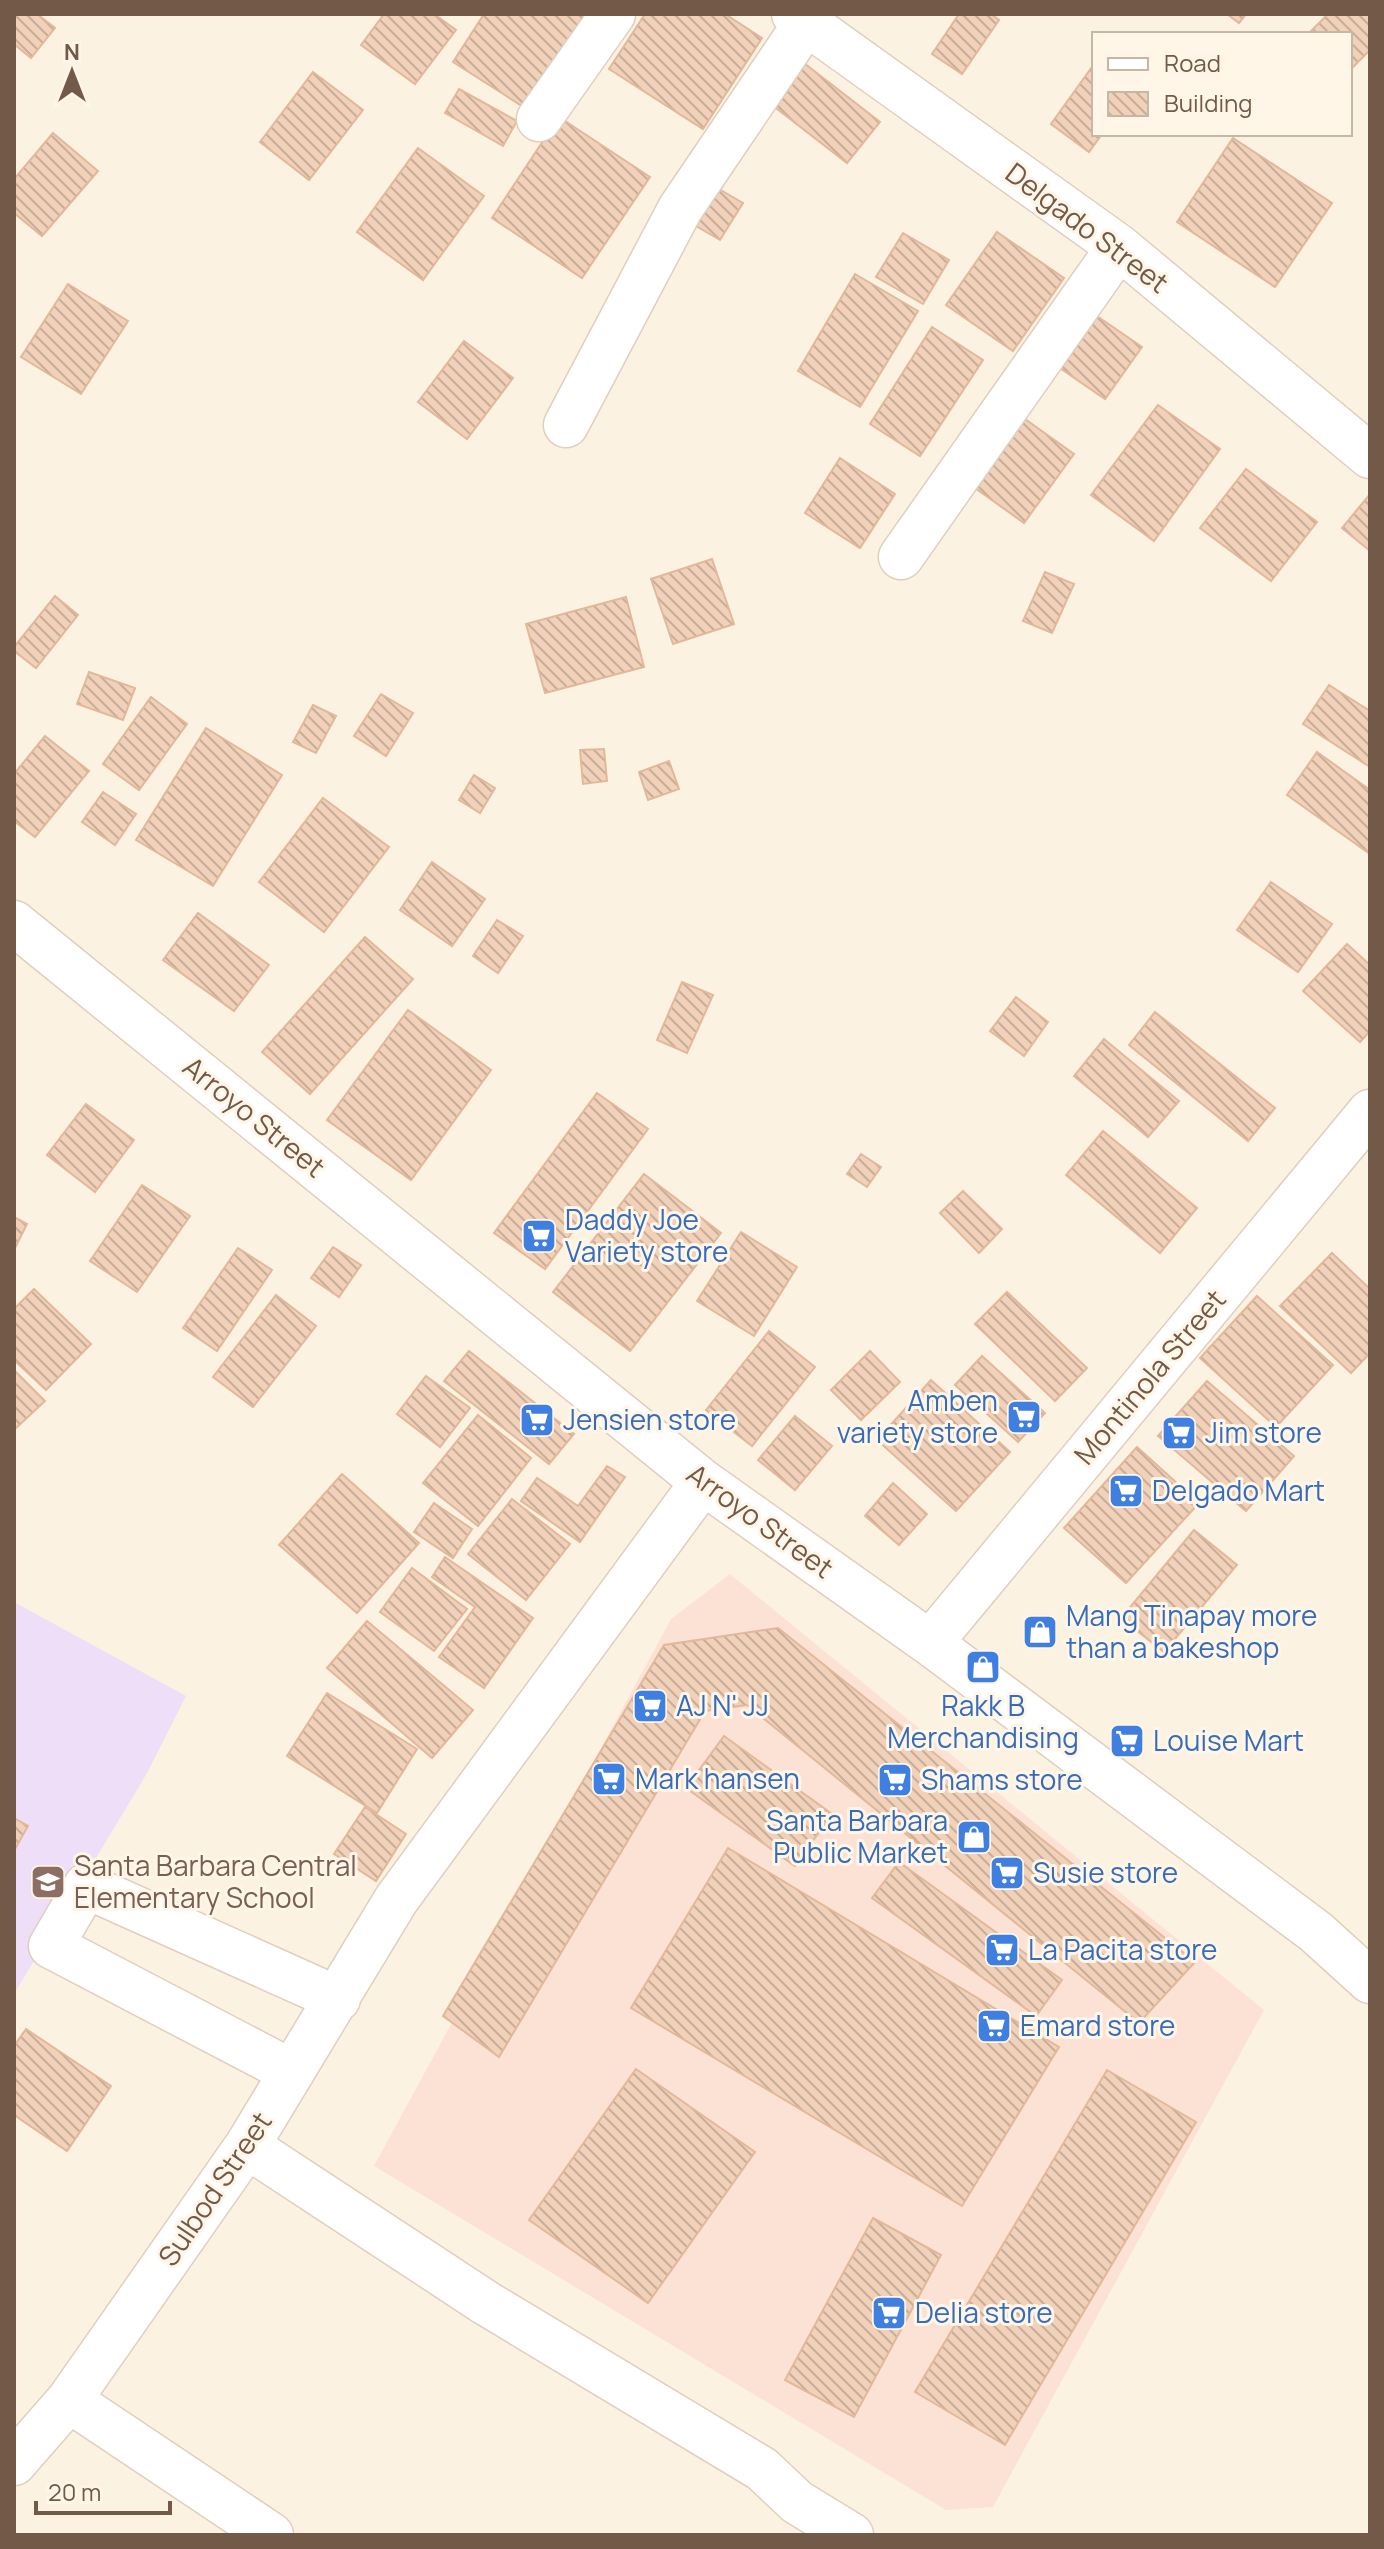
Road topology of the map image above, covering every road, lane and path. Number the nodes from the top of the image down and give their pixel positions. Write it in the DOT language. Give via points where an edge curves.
graph roads {
  1 [pos="613,14"];
  2 [pos="800,18"];
  3 [pos="539,119"];
  4 [pos="1119,247"];
  5 [pos="566,425"];
  6 [pos="1370,456"];
  7 [pos="901,557"];
  8 [pos="14,923"];
  9 [pos="1370,1112"];
  10 [pos="703,1482"];
  11 [pos="930,1643"];
  12 [pos="1370,1981"];
  13 [pos="338,1999"];
  14 [pos="292,2072"];
  15 [pos="247,2146"];
  16 [pos="69,2400"];
  17 [pos="14,2463"];
  18 [pos="271,2535"];
  19 [pos="851,2535"];
  1 -- 3 [label="street"];
  2 -- 4 [label="street, Delgado Street"];
  2 -- 5 [label="street" via="680,209"];
  4 -- 6 [label="street, Delgado Street"];
  4 -- 7 [label="street"];
  8 -- 10 [label="street, Arroyo Street"];
  9 -- 11 [label="street, Montinola Street"];
  10 -- 11 [label="street, Arroyo Street"];
  10 -- 13 [label="street, Sulbod Street" via="396,1900"];
  11 -- 12 [label="street, Arroyo Street" via="1316,1932"];
  13 -- 14 [label="street, Sulbod Street"];
  13 -- 14 [label="street" via="86,1886 51,1946"];
  14 -- 15 [label="street, Sulbod Street"];
  15 -- 16 [label="street, Sulbod Street"];
  15 -- 19 [label="street" via="486,2303 762,2469 797,2502"];
  16 -- 17 [label="street, Sulbod Street"];
  16 -- 18 [label="street"];
}
